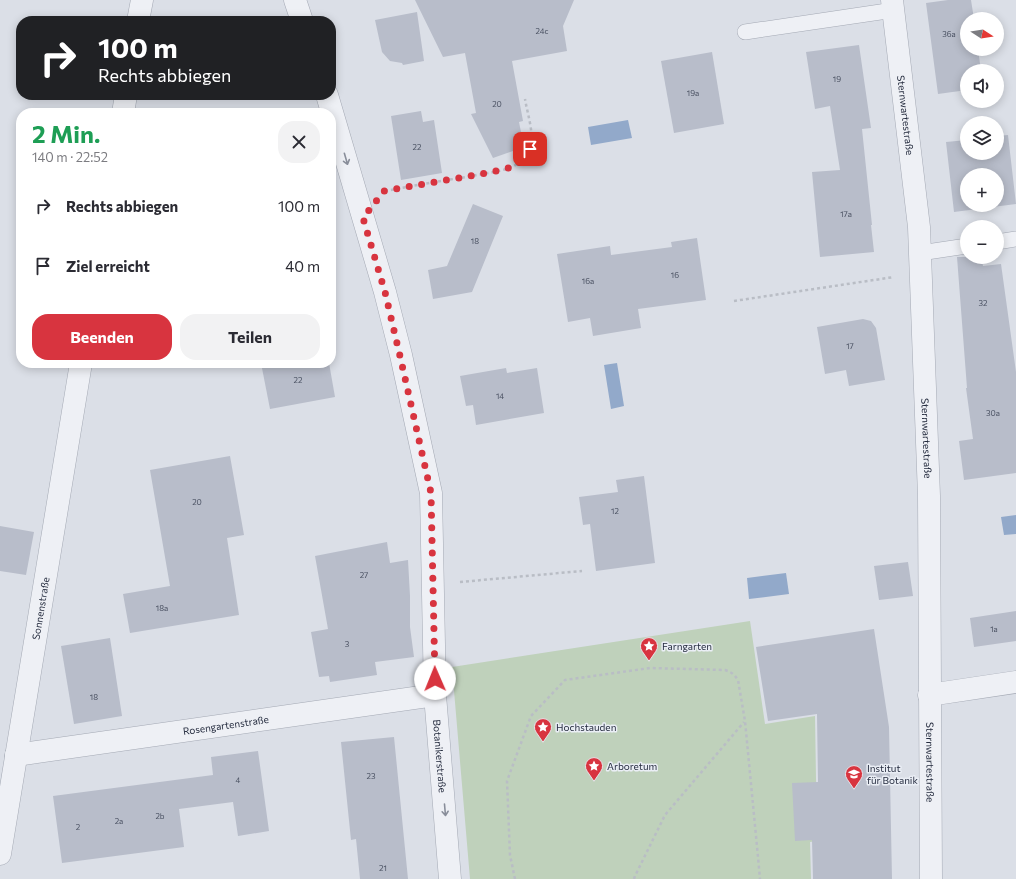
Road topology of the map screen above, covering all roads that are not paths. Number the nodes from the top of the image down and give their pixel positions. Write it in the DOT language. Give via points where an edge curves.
graph roads {
  1 [pos="142,0"];
  2 [pos="295,0"];
  3 [pos="893,5"];
  4 [pos="139,16"];
  5 [pos="300,16"];
  6 [pos="745,32"];
  7 [pos="336,126"];
  8 [pos="1016,239"];
  9 [pos="1004,241"];
  10 [pos="960,249"];
  11 [pos="920,263"];
  12 [pos="80,368"];
  13 [pos="1016,682"];
  14 [pos="435,695"];
  15 [pos="929,695"];
  16 [pos="16,755"];
  17 [pos="0,854"];
  18 [pos="450,879"];
  19 [pos="931,879"];
  1 -- 4 [label="street"];
  2 -- 5 [label="street"];
  3 -- 6 [label="lane"];
  3 -- 11 [label="street, Sternwartestraße" via="919,227"];
  7 -- 14 [label="street, Botanikerstraße, one-way" via="385,292 431,493"];
  8 -- 9 [label="lane"];
  10 -- 11 [label="lane"];
  11 -- 15 [label="street, Sternwartestraße" via="929,496"];
  12 -- 16 [label="street, Sonnenstraße"];
  13 -- 15 [label="street"];
  14 -- 16 [label="street, Rosengartenstraße"];
  14 -- 18 [label="street, Botanikerstraße, one-way"];
  15 -- 19 [label="street, Sternwartestraße"];
  16 -- 17 [label="street, Sonnenstraße"];
}
